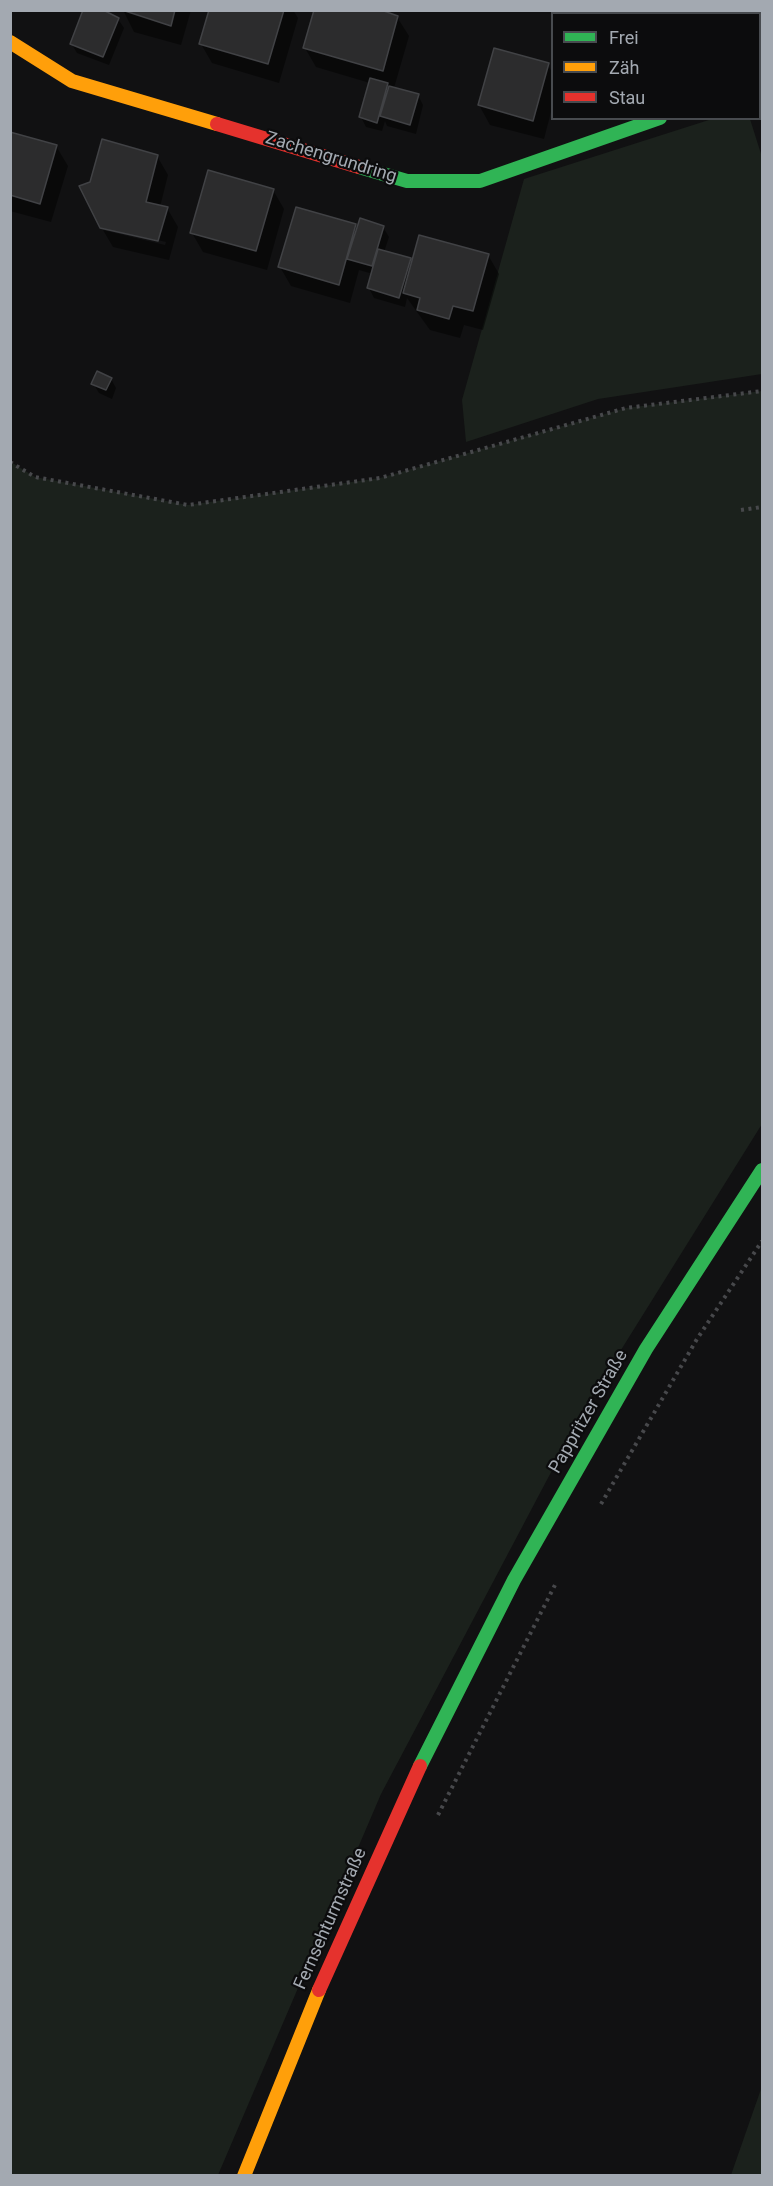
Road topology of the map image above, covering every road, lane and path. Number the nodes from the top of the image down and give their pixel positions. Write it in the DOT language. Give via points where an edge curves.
graph roads {
  1 [pos="10,42"];
  2 [pos="654,120"];
  3 [pos="762,391"];
  4 [pos="10,462"];
  5 [pos="762,507"];
  6 [pos="741,510"];
  7 [pos="762,1170"];
  8 [pos="762,1241"];
  9 [pos="597,1510"];
  10 [pos="557,1581"];
  11 [pos="461,1681"];
  12 [pos="436,1820"];
  13 [pos="244,2175"];
  1 -- 2 [label="street, Zachengrundring" via="72,81 407,181 480,180"];
  3 -- 4 [label="path" via="626,408 380,478 188,506 34,477"];
  5 -- 6 [label="path"];
  7 -- 11 [label="street, Pappritzer Straße" via="646,1349"];
  8 -- 9 [label="path" via="697,1339"];
  10 -- 12 [label="path"];
  11 -- 13 [label="street, Fernsehturmstraße" via="321,1986"];
}
